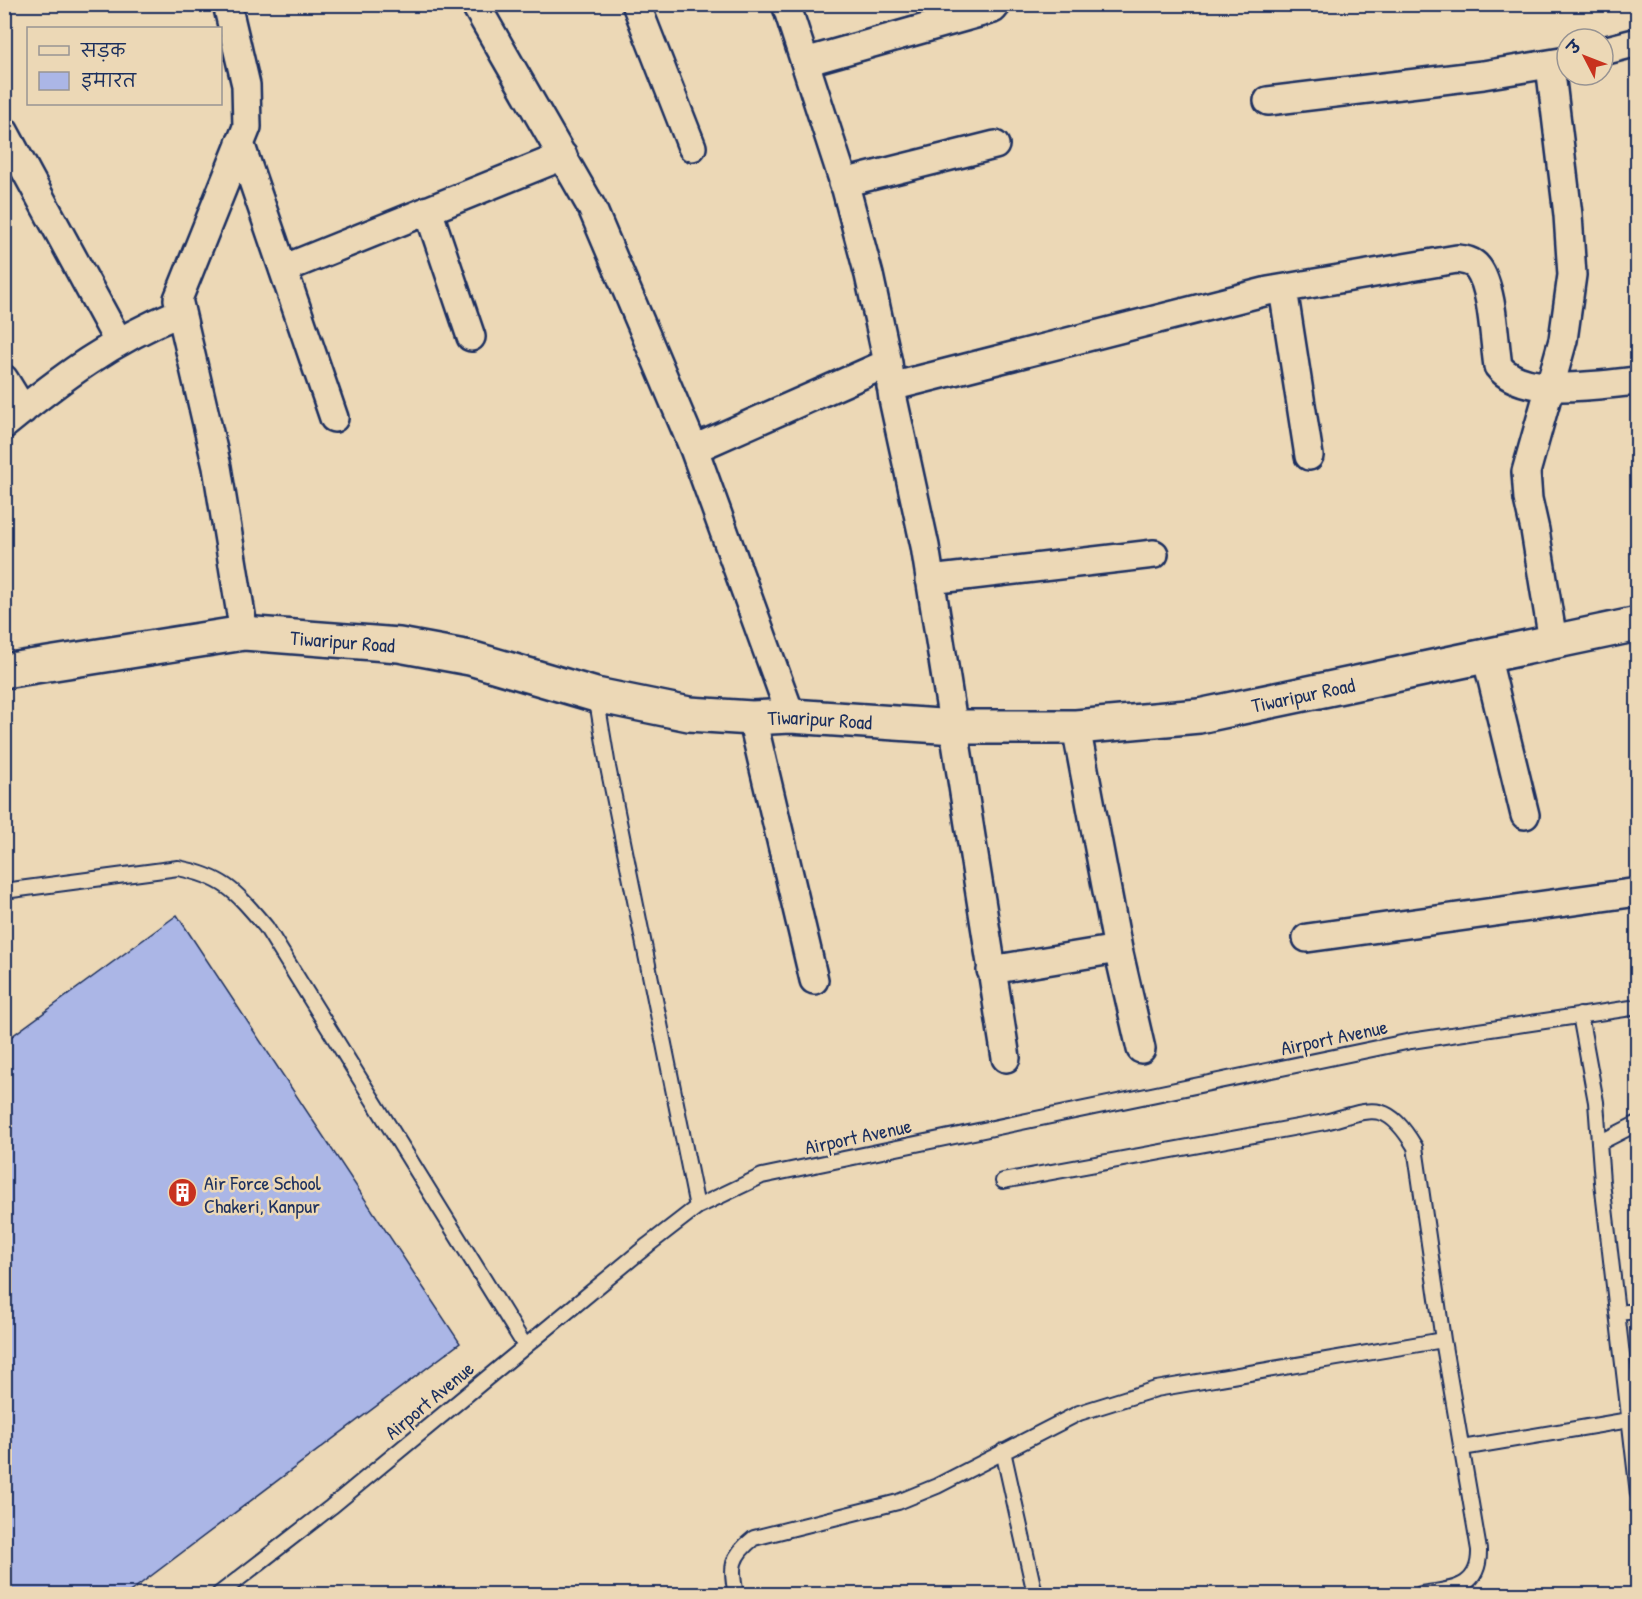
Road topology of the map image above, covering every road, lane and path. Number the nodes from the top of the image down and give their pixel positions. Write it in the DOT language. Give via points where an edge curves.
graph roads {
  1 [pos="227,4"];
  2 [pos="475,4"];
  3 [pos="636,4"];
  4 [pos="786,4"];
  5 [pos="997,4"];
  6 [pos="1638,42"];
  7 [pos="1615,48"];
  8 [pos="805,62"];
  9 [pos="1555,64"];
  10 [pos="1560,87"];
  11 [pos="1268,101"];
  12 [pos="4,131"];
  13 [pos="240,143"];
  14 [pos="995,145"];
  15 [pos="692,147"];
  16 [pos="562,156"];
  17 [pos="843,183"];
  18 [pos="428,210"];
  19 [pos="283,269"];
  20 [pos="1283,289"];
  21 [pos="181,312"];
  22 [pos="471,337"];
  23 [pos="118,341"];
  24 [pos="889,375"];
  25 [pos="4,379"];
  26 [pos="1638,381"];
  27 [pos="1549,387"];
  28 [pos="14,418"];
  29 [pos="334,418"];
  30 [pos="694,449"];
  31 [pos="1310,456"];
  32 [pos="1154,554"];
  33 [pos="930,580"];
  34 [pos="1638,624"];
  35 [pos="244,633"];
  36 [pos="1553,641"];
  37 [pos="1486,655"];
  38 [pos="4,671"];
  39 [pos="596,695"];
  40 [pos="791,716"];
  41 [pos="752,718"];
  42 [pos="955,727"];
  43 [pos="1076,727"];
  44 [pos="1525,815"];
  45 [pos="4,891"];
  46 [pos="1638,892"];
  47 [pos="1307,938"];
  48 [pos="1118,949"];
  49 [pos="991,970"];
  50 [pos="814,980"];
  51 [pos="1638,1007"];
  52 [pos="1580,1015"];
  53 [pos="1141,1050"];
  54 [pos="1006,1058"];
  55 [pos="1638,1123"];
  56 [pos="1599,1143"];
  57 [pos="1003,1181"];
  58 [pos="697,1207"];
  59 [pos="1638,1311"];
  60 [pos="1617,1313"];
  61 [pos="1443,1340"];
  62 [pos="525,1346"];
  63 [pos="1629,1420"];
  64 [pos="1462,1448"];
  65 [pos="1003,1451"];
  66 [pos="1638,1494"];
  67 [pos="219,1594"];
  68 [pos="735,1594"];
  69 [pos="1035,1594"];
  70 [pos="1421,1594"];
  1 -- 13 [label="street" via="246,85 247,127"];
  2 -- 16 [label="street"];
  3 -- 15 [label="street"];
  4 -- 8 [label="street"];
  5 -- 8 [label="street" via="993,9"];
  6 -- 7 [label="street"];
  8 -- 17 [label="street"];
  9 -- 11 [label="street"];
  10 -- 27 [label="street" via="1572,275 1563,340"];
  12 -- 23 [label="street"];
  13 -- 19 [label="street"];
  13 -- 21 [label="street" via="178,299"];
  14 -- 17 [label="street"];
  16 -- 18 [label="street"];
  16 -- 30 [label="street" via="592,207"];
  17 -- 24 [label="street" via="869,275"];
  18 -- 19 [label="street"];
  18 -- 22 [label="street"];
  19 -- 29 [label="street"];
  20 -- 24 [label="street"];
  20 -- 27 [label="street" via="1457,258 1470,261 1485,281 1498,366 1515,380"];
  20 -- 31 [label="street"];
  21 -- 23 [label="street"];
  21 -- 35 [label="street" via="217,467"];
  23 -- 28 [label="street" via="94,355"];
  24 -- 30 [label="street"];
  24 -- 33 [label="street"];
  25 -- 28 [label="street"];
  26 -- 27 [label="street"];
  27 -- 36 [label="street" via="1526,472"];
  30 -- 40 [label="street"];
  32 -- 33 [label="street"];
  33 -- 42 [label="street"];
  34 -- 36 [label="street, Tiwaripur Road"];
  35 -- 38 [label="street, Tiwaripur Road"];
  35 -- 39 [label="street, Tiwaripur Road" via="399,645 470,658"];
  36 -- 37 [label="street, Tiwaripur Road"];
  37 -- 43 [label="street, Tiwaripur Road" via="1199,716"];
  37 -- 44 [label="street"];
  39 -- 41 [label="street, Tiwaripur Road" via="689,714"];
  39 -- 58 [label="lane"];
  40 -- 41 [label="street, Tiwaripur Road"];
  40 -- 42 [label="street, Tiwaripur Road"];
  41 -- 50 [label="street"];
  42 -- 43 [label="street, Tiwaripur Road"];
  42 -- 49 [label="street"];
  43 -- 48 [label="street"];
  45 -- 62 [label="lane" via="178,868 205,873 234,890 266,927"];
  46 -- 47 [label="street"];
  48 -- 49 [label="street"];
  48 -- 53 [label="street"];
  49 -- 54 [label="street"];
  51 -- 52 [label="lane, Airport Avenue"];
  52 -- 56 [label="lane" via="1596,1102"];
  52 -- 58 [label="lane, Airport Avenue" via="1411,1041 762,1176"];
  55 -- 56 [label="lane"];
  56 -- 60 [label="lane"];
  57 -- 61 [label="lane" via="1324,1122 1368,1110 1386,1113 1402,1125 1415,1147"];
  58 -- 62 [label="lane, Airport Avenue"];
  59 -- 60 [label="lane"];
  60 -- 63 [label="lane"];
  61 -- 64 [label="lane"];
  61 -- 65 [label="lane" via="1156,1389 1079,1413"];
  62 -- 67 [label="lane, Airport Avenue"];
  63 -- 64 [label="lane"];
  63 -- 66 [label="lane"];
  64 -- 70 [label="lane" via="1479,1564 1472,1578 1456,1588"];
  65 -- 68 [label="lane" via="938,1486 898,1502 754,1538 734,1560"];
  65 -- 69 [label="lane"];
}
